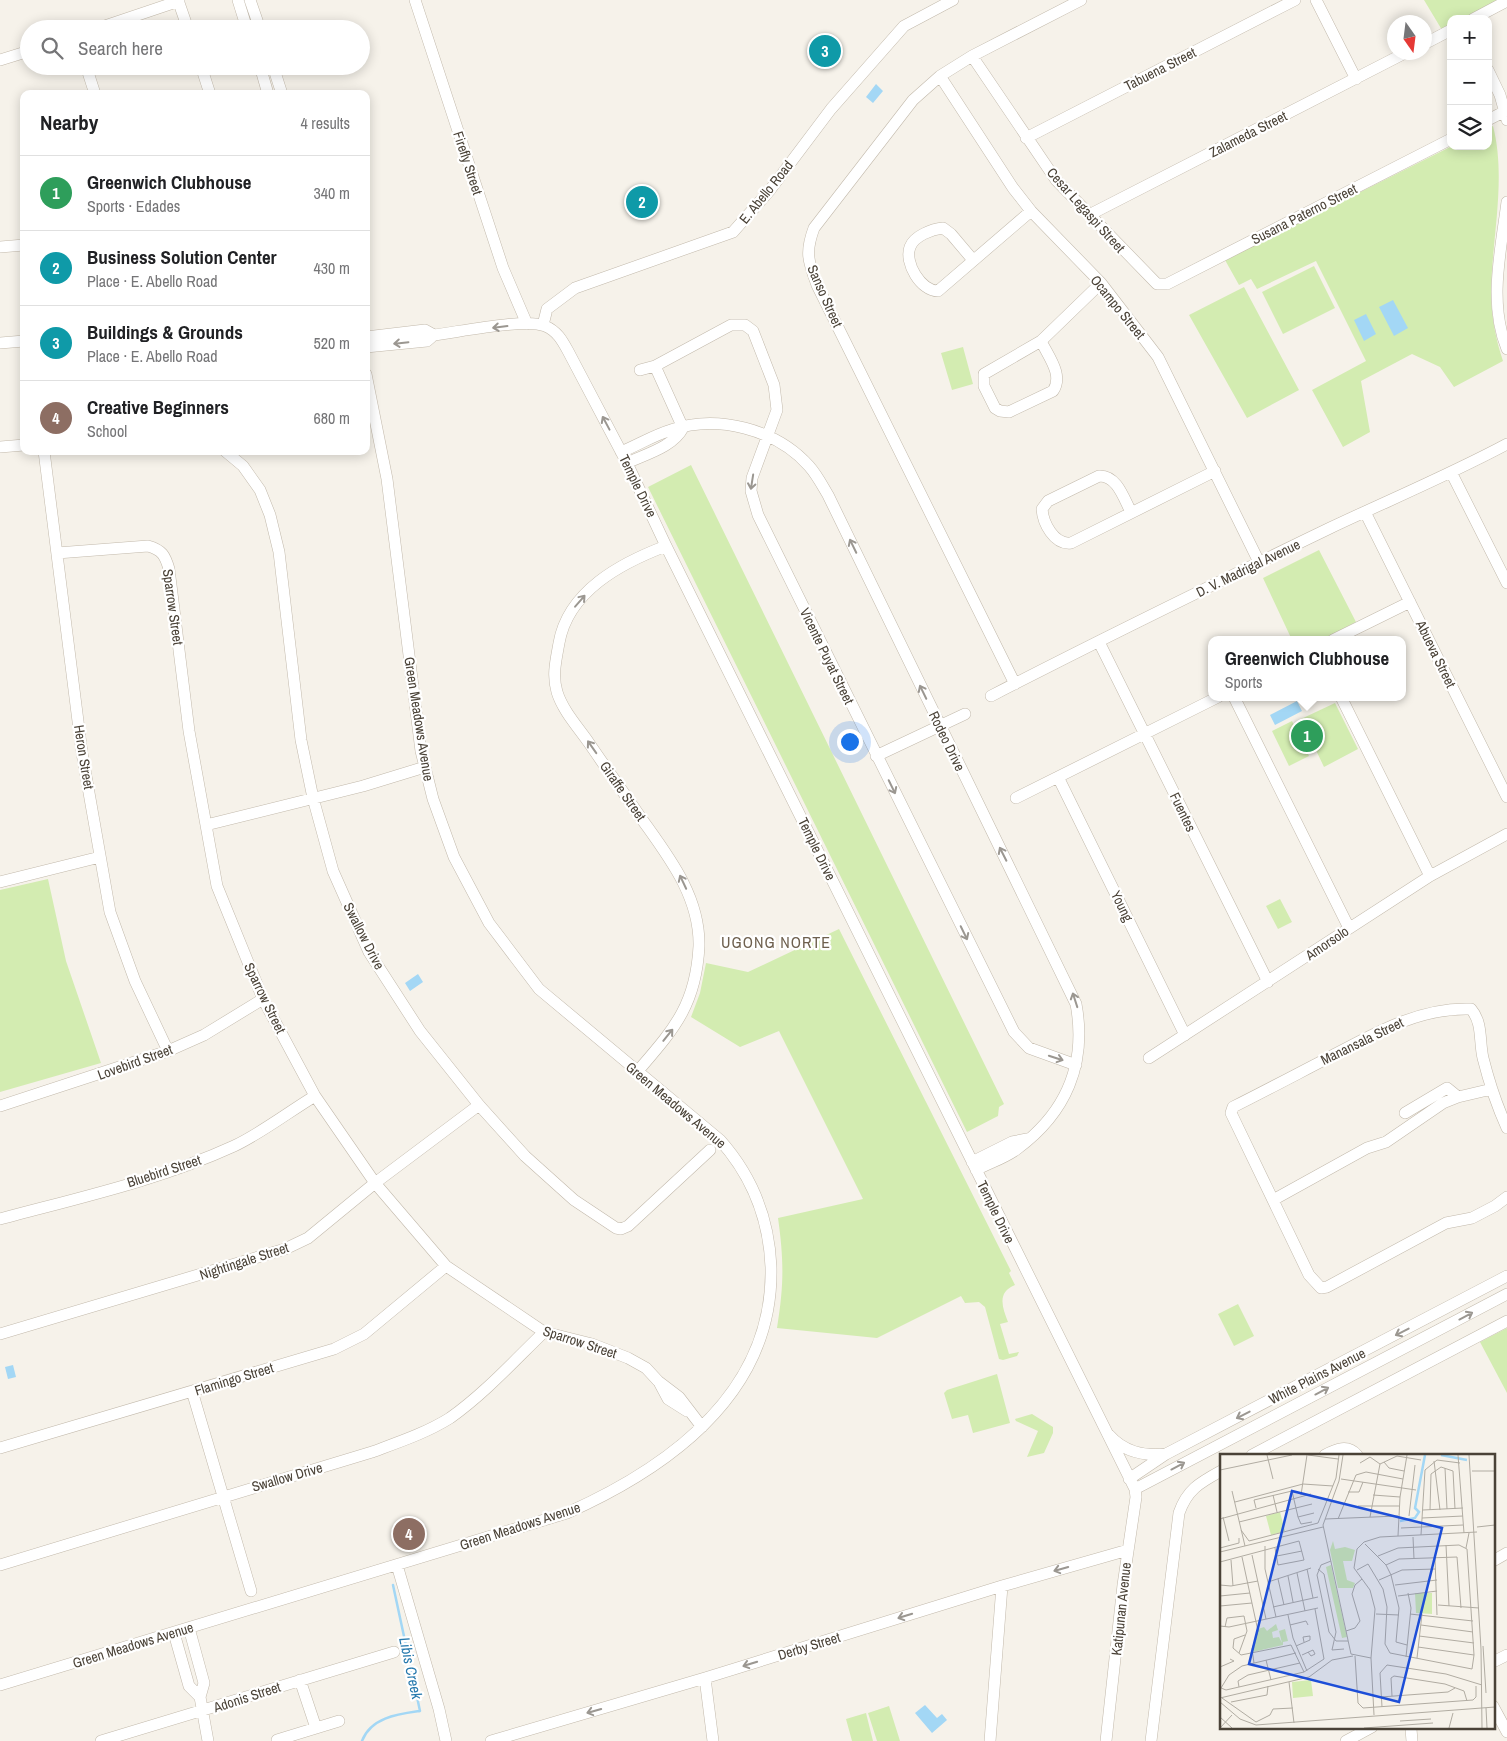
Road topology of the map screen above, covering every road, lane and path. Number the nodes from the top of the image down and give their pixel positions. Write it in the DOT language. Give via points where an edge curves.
graph roads {
  1 [pos="238,0"];
  2 [pos="250,0"];
  3 [pos="414,0"];
  4 [pos="953,0"];
  5 [pos="1081,0"];
  6 [pos="1295,0"];
  7 [pos="1316,0"];
  8 [pos="178,1"];
  9 [pos="1507,1"];
  10 [pos="1481,15"];
  11 [pos="122,20"];
  12 [pos="185,20"];
  13 [pos="244,20"];
  14 [pos="257,20"];
  15 [pos="1447,32"];
  16 [pos="1432,40"];
  17 [pos="20,54"];
  18 [pos="972,56"];
  19 [pos="0,60"];
  20 [pos="1392,60"];
  21 [pos="89,75"];
  22 [pos="204,75"];
  23 [pos="263,75"];
  24 [pos="276,75"];
  25 [pos="940,76"];
  26 [pos="1356,79"];
  27 [pos="1492,79"];
  28 [pos="94,90"];
  29 [pos="209,90"];
  30 [pos="267,90"];
  31 [pos="281,90"];
  32 [pos="1507,114"];
  33 [pos="1492,119"];
  34 [pos="1026,138"];
  35 [pos="1447,141"];
  36 [pos="1507,202"];
  37 [pos="1031,211"];
  38 [pos="1089,215"];
  39 [pos="20,245"];
  40 [pos="0,246"];
  41 [pos="973,260"];
  42 [pos="1101,283"];
  43 [pos="1157,284"];
  44 [pos="527,324"];
  45 [pos="543,325"];
  46 [pos="434,334"];
  47 [pos="370,337"];
  48 [pos="20,341"];
  49 [pos="1041,341"];
  50 [pos="0,343"];
  51 [pos="370,347"];
  52 [pos="1507,349"];
  53 [pos="655,366"];
  54 [pos="640,370"];
  55 [pos="370,393"];
  56 [pos="683,428"];
  57 [pos="768,436"];
  58 [pos="1507,444"];
  59 [pos="20,445"];
  60 [pos="0,447"];
  61 [pos="621,452"];
  62 [pos="45,455"];
  63 [pos="230,455"];
  64 [pos="627,463"];
  65 [pos="1215,471"];
  66 [pos="1452,474"];
  67 [pos="1131,512"];
  68 [pos="1364,512"];
  69 [pos="666,546"];
  70 [pos="57,553"];
  71 [pos="1259,562"];
  72 [pos="1507,583"];
  73 [pos="1410,602"];
  74 [pos="1341,636"];
  75 [pos="1099,642"];
  76 [pos="1015,684"];
  77 [pos="991,696"];
  78 [pos="1210,701"];
  79 [pos="1236,701"];
  80 [pos="1343,701"];
  81 [pos="965,714"];
  82 [pos="939,725"];
  83 [pos="1144,733"];
  84 [pos="876,756"];
  85 [pos="426,770"];
  86 [pos="1058,776"];
  87 [pos="1507,797"];
  88 [pos="313,798"];
  89 [pos="1016,798"];
  90 [pos="206,825"];
  91 [pos="1507,834"];
  92 [pos="100,857"];
  93 [pos="1430,876"];
  94 [pos="0,882"];
  95 [pos="1349,928"];
  96 [pos="1268,982"];
  97 [pos="263,999"];
  98 [pos="1185,1035"];
  99 [pos="168,1052"];
  100 [pos="1149,1058"];
  101 [pos="1076,1065"];
  102 [pos="637,1072"];
  103 [pos="1492,1089"];
  104 [pos="315,1096"];
  105 [pos="1458,1097"];
  106 [pos="479,1105"];
  107 [pos="0,1106"];
  108 [pos="1405,1113"];
  109 [pos="1507,1128"];
  110 [pos="710,1150"];
  111 [pos="974,1166"];
  112 [pos="375,1183"];
  113 [pos="1507,1196"];
  114 [pos="1273,1200"];
  115 [pos="0,1219"];
  116 [pos="446,1266"];
  117 [pos="1507,1276"];
  118 [pos="1507,1294"];
  119 [pos="1507,1321"];
  120 [pos="1422,1322"];
  121 [pos="544,1332"];
  122 [pos="0,1334"];
  123 [pos="1430,1335"];
  124 [pos="192,1391"];
  125 [pos="702,1427"];
  126 [pos="1103,1428"];
  127 [pos="0,1448"];
  128 [pos="1166,1454"];
  129 [pos="1254,1454"];
  130 [pos="1328,1454"];
  131 [pos="1356,1454"];
  132 [pos="1220,1472"];
  133 [pos="1132,1484"];
  134 [pos="223,1496"];
  135 [pos="1128,1550"];
  136 [pos="1507,1553"];
  137 [pos="1494,1560"];
  138 [pos="0,1565"];
  139 [pos="397,1565"];
  140 [pos="1002,1586"];
  141 [pos="251,1591"];
  142 [pos="189,1628"];
  143 [pos="174,1633"];
  144 [pos="394,1652"];
  145 [pos="1507,1655"];
  146 [pos="1494,1662"];
  147 [pos="705,1678"];
  148 [pos="300,1680"];
  149 [pos="0,1685"];
  150 [pos="200,1697"];
  151 [pos="1494,1708"];
  152 [pos="204,1710"];
  153 [pos="338,1721"];
  154 [pos="316,1728"];
  155 [pos="1370,1728"];
  156 [pos="1411,1729"];
  157 [pos="1507,1732"];
  158 [pos="277,1740"];
  159 [pos="101,1741"];
  160 [pos="208,1741"];
  161 [pos="446,1741"];
  162 [pos="491,1741"];
  163 [pos="713,1741"];
  164 [pos="990,1741"];
  165 [pos="1106,1741"];
  166 [pos="1151,1741"];
  167 [pos="1346,1741"];
  168 [pos="1412,1741"];
  1 -- 13 [label="street"];
  2 -- 14 [label="street"];
  3 -- 44 [label="street, Firefly Street" via="503,268"];
  4 -- 45 [label="street, E. Abello Road" via="904,26 891,39 733,232 575,288 547,309"];
  5 -- 18 [label="street, Sanso Street"];
  6 -- 34 [label="street, Tabuena Street"];
  7 -- 26 [label="street"];
  8 -- 11 [label="street"];
  8 -- 12 [label="street"];
  9 -- 10 [label="street"];
  15 -- 16 [label="street"];
  17 -- 19 [label="street"];
  18 -- 25 [label="street, Sanso Street"];
  18 -- 34 [label="street, Cesar Legaspi Street"];
  20 -- 26 [label="street, Zalameda Street"];
  21 -- 28 [label="street"];
  22 -- 29 [label="street"];
  23 -- 30 [label="street"];
  24 -- 31 [label="street"];
  25 -- 37 [label="street, Ocampo Street"];
  25 -- 76 [label="street, Sanso Street" via="913,100 814,228 807,246 808,263"];
  26 -- 38 [label="street, Zalameda Street"];
  27 -- 32 [label="street"];
  32 -- 33 [label="street"];
  34 -- 38 [label="street, Cesar Legaspi Street" via="1056,180"];
  35 -- 43 [label="street, Susana Paterno Street" via="1167,284"];
  36 -- 52 [label="street" via="1497,288 1500,325"];
  37 -- 41 [label="street"];
  37 -- 42 [label="street, Ocampo Street"];
  38 -- 43 [label="street, Cesar Legaspi Street"];
  39 -- 40 [label="street"];
  41 -- 41 [label="street" via="942,290 932,291 918,281 909,254 910,247 920,236 943,228"];
  42 -- 49 [label="street"];
  42 -- 65 [label="street, Ocampo Street" via="1158,357"];
  44 -- 45 [label="street"];
  44 -- 46 [label="street, one-way"];
  61 -- 45 [label="street, Temple Drive, one-way" via="561,337"];
  46 -- 47 [label="street" via="425,330"];
  46 -- 51 [label="street, one-way" via="428,340"];
  48 -- 50 [label="street"];
  49 -- 49 [label="street" via="984,374 984,386 995,408 1009,412 1053,391 1058,384 1058,375"];
  53 -- 54 [label="street, Vicente Puyat Street"];
  53 -- 56 [label="street"];
  53 -- 57 [label="street, Vicente Puyat Street" via="730,325 745,325 753,331 777,397 777,410"];
  55 -- 85 [label="street, Green Meadows Avenue" via="388,479"];
  56 -- 57 [label="street, Rodeo Drive" via="717,423"];
  56 -- 61 [label="street, Rodeo Drive"];
  56 -- 64 [label="street" via="671,442"];
  82 -- 57 [label="street, Rodeo Drive, one-way" via="819,481 797,455"];
  57 -- 84 [label="street, Vicente Puyat Street, one-way" via="752,478 753,503"];
  58 -- 66 [label="street, D. V. Madrigal Avenue"];
  59 -- 60 [label="street"];
  61 -- 64 [label="street, Temple Drive"];
  62 -- 70 [label="street, Heron Street"];
  63 -- 88 [label="street, Swallow Drive" via="243,466 260,490 279,552 301,740"];
  64 -- 69 [label="street, Temple Drive"];
  65 -- 67 [label="street"];
  65 -- 71 [label="street, Ocampo Street"];
  66 -- 68 [label="street, D. V. Madrigal Avenue"];
  66 -- 72 [label="street"];
  67 -- 67 [label="street" via="1065,544 1055,539 1042,516 1042,509 1048,502 1099,476 1114,482"];
  68 -- 71 [label="street, D. V. Madrigal Avenue"];
  68 -- 73 [label="street, Abueva Street"];
  102 -- 69 [label="street, Giraffe Street, one-way" via="687,1006 698,946 694,910 668,854 564,708 554,674 561,630 590,590 615,570"];
  69 -- 111 [label="street, Temple Drive"];
  70 -- 90 [label="street, Sparrow Street" via="148,546 159,549 166,556 189,731"];
  70 -- 92 [label="street, Heron Street" via="82,753"];
  71 -- 75 [label="street, D. V. Madrigal Avenue"];
  73 -- 74 [label="street"];
  73 -- 87 [label="street, Abueva Street"];
  75 -- 76 [label="street, D. V. Madrigal Avenue"];
  75 -- 83 [label="street, Fuentes"];
  76 -- 77 [label="street, D. V. Madrigal Avenue"];
  78 -- 83 [label="street"];
  79 -- 95 [label="street"];
  80 -- 93 [label="street"];
  81 -- 82 [label="street"];
  82 -- 84 [label="street"];
  101 -- 82 [label="street, Rodeo Drive, one-way" via="1079,1017 1072,990"];
  83 -- 86 [label="street"];
  83 -- 96 [label="street, Fuentes"];
  84 -- 101 [label="street, Vicente Puyat Street, one-way" via="1014,1032 1029,1048"];
  85 -- 88 [label="street"];
  85 -- 102 [label="street, Green Meadows Avenue" via="441,825 454,857 484,915 512,956 539,989"];
  86 -- 89 [label="street"];
  86 -- 98 [label="street, Young"];
  88 -- 90 [label="street"];
  88 -- 106 [label="street, Swallow Drive" via="333,871 369,952 420,1031"];
  90 -- 97 [label="street, Sparrow Street" via="217,886"];
  91 -- 93 [label="street, Amorsolo"];
  92 -- 94 [label="street"];
  92 -- 99 [label="street, Heron Street" via="110,912 135,981"];
  93 -- 95 [label="street, Amorsolo"];
  95 -- 96 [label="street, Amorsolo"];
  96 -- 98 [label="street, Amorsolo"];
  97 -- 99 [label="street, Lovebird Street" via="204,1035"];
  97 -- 104 [label="street, Sparrow Street"];
  98 -- 100 [label="street, Amorsolo"];
  99 -- 107 [label="street, Lovebird Street"];
  101 -- 111 [label="street, Rodeo Drive" via="1052,1118 1028,1139"];
  102 -- 125 [label="street, Green Meadows Avenue" via="720,1140 737,1159 764,1217 770,1247 770,1286 759,1342 733,1392"];
  103 -- 105 [label="street"];
  103 -- 109 [label="street, Manansala Street"];
  103 -- 114 [label="street, Manansala Street" via="1479,1025 1471,1009 1413,1017 1380,1030 1234,1107 1231,1113"];
  104 -- 112 [label="street, Sparrow Street"];
  104 -- 115 [label="street, Bluebird Street" via="236,1146 201,1160"];
  105 -- 108 [label="street" via="1447,1088"];
  105 -- 114 [label="street" via="1386,1142 1368,1148"];
  106 -- 110 [label="street, Swallow Drive" via="525,1156 574,1200 616,1228 628,1226"];
  106 -- 112 [label="street, Nightingale Street"];
  111 -- 126 [label="street, Temple Drive"];
  112 -- 116 [label="street, Sparrow Street"];
  112 -- 122 [label="street, Nightingale Street" via="308,1238 285,1249"];
  113 -- 114 [label="street" via="1472,1218 1446,1223 1321,1288 1309,1274"];
  116 -- 121 [label="street, Sparrow Street"];
  116 -- 124 [label="street, Flamingo Street" via="364,1334 334,1349"];
  117 -- 120 [label="street, White Plains Avenue"];
  123 -- 118 [label="street, White Plains Avenue, one-way"];
  119 -- 129 [label="street"];
  120 -- 123 [label="street"];
  120 -- 128 [label="street, White Plains Avenue, one-way"];
  121 -- 125 [label="street, Sparrow Street" via="592,1344 646,1368 658,1381 668,1400 690,1413"];
  121 -- 134 [label="street, Swallow Drive" via="449,1418 417,1435 372,1452"];
  133 -- 123 [label="street, White Plains Avenue, one-way"];
  124 -- 127 [label="street, Flamingo Street"];
  124 -- 134 [label="street"];
  125 -- 139 [label="street, Green Meadows Avenue" via="650,1469 567,1513"];
  126 -- 128 [label="street" via="1133,1452"];
  126 -- 133 [label="street, Temple Drive"];
  128 -- 133 [label="street, White Plains Avenue"];
  130 -- 131 [label="street" via="1344,1448"];
  132 -- 166 [label="street" via="1204,1480 1184,1498 1179,1513"];
  133 -- 135 [label="street, Katipunan Avenue" via="1136,1497"];
  134 -- 138 [label="street, Swallow Drive"];
  134 -- 141 [label="street"];
  135 -- 140 [label="street, Derby Street, one-way"];
  135 -- 165 [label="street, Katipunan Avenue"];
  136 -- 137 [label="street"];
  139 -- 142 [label="street, Green Meadows Avenue"];
  139 -- 161 [label="street" via="440,1709"];
  140 -- 147 [label="street, Derby Street, one-way"];
  140 -- 164 [label="street"];
  142 -- 143 [label="street, Green Meadows Avenue"];
  142 -- 150 [label="street" via="204,1683"];
  143 -- 149 [label="street, Green Meadows Avenue"];
  143 -- 150 [label="street" via="189,1686"];
  144 -- 148 [label="street, Adonis Street"];
  145 -- 146 [label="street"];
  147 -- 162 [label="street, Derby Street, one-way"];
  147 -- 163 [label="street"];
  148 -- 152 [label="street, Adonis Street"];
  148 -- 154 [label="street"];
  150 -- 152 [label="street"];
  151 -- 157 [label="street"];
  152 -- 159 [label="street, Adonis Street"];
  152 -- 160 [label="street"];
  153 -- 154 [label="street"];
  154 -- 158 [label="street"];
  155 -- 167 [label="street"];
  156 -- 168 [label="street"];
}
